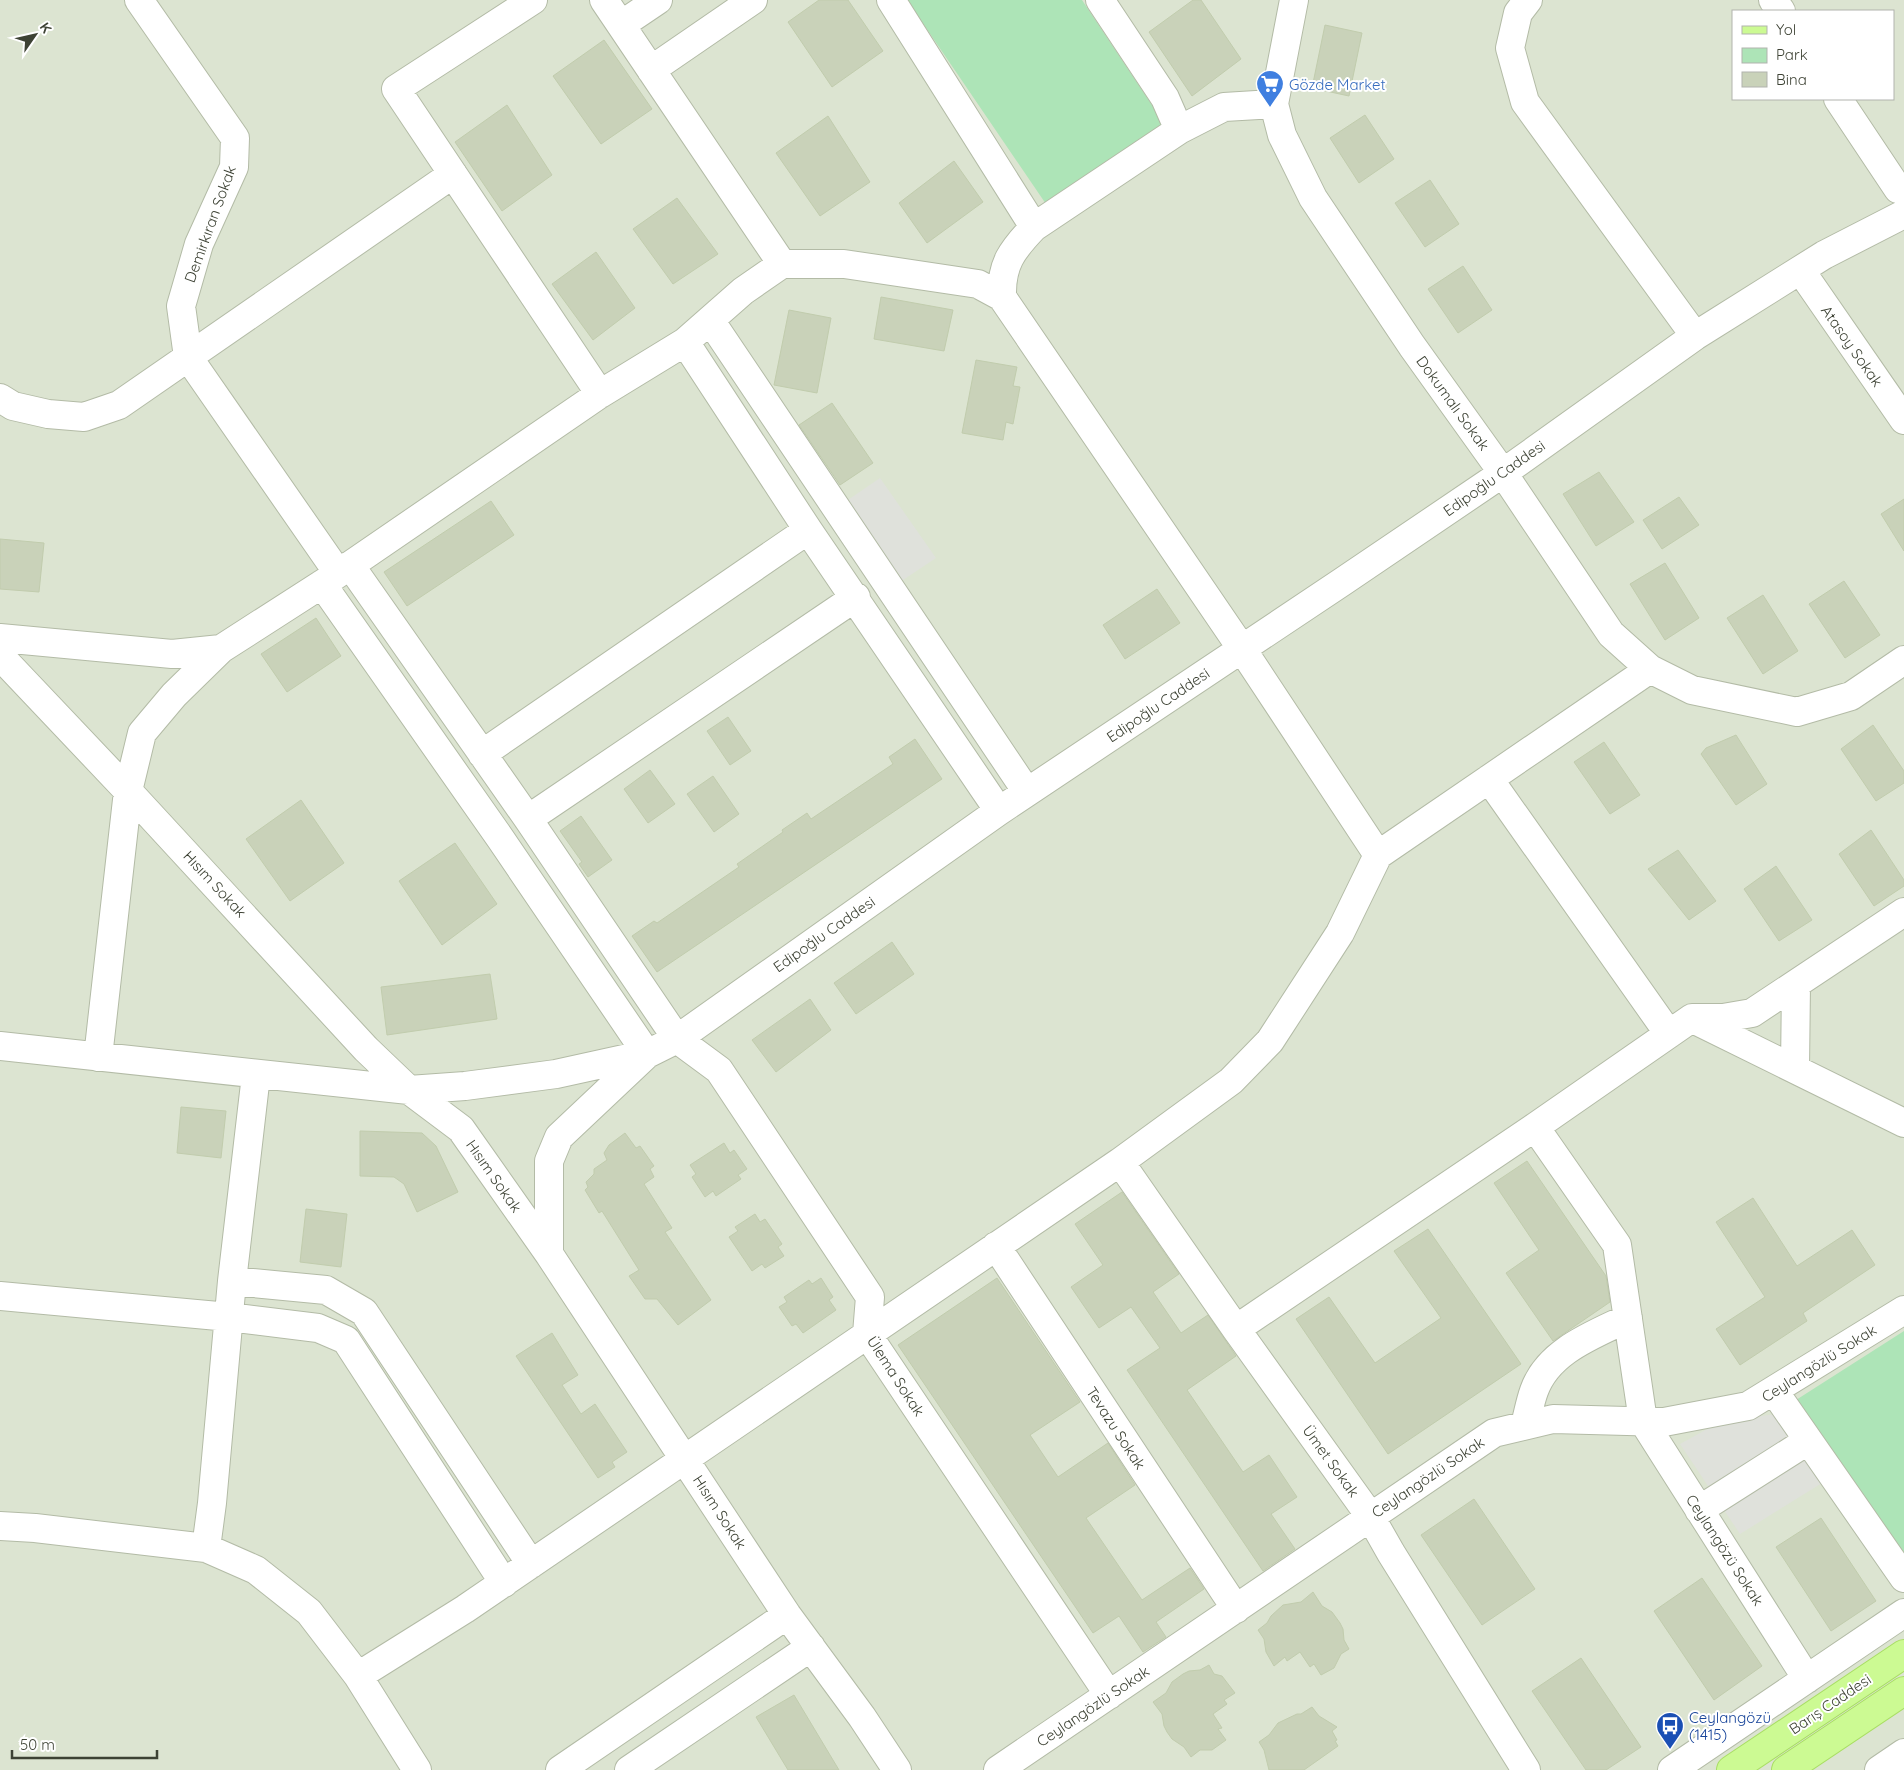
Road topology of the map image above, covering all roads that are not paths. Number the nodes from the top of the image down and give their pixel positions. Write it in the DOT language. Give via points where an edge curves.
graph roads {
  1 [pos="139,0"];
  2 [pos="532,0"];
  3 [pos="604,0"];
  4 [pos="658,0"];
  5 [pos="753,0"];
  6 [pos="891,0"];
  7 [pos="1100,0"];
  8 [pos="1294,0"];
  9 [pos="1528,0"];
  10 [pos="621,25"];
  11 [pos="651,70"];
  12 [pos="1839,100"];
  13 [pos="1274,104"];
  14 [pos="1179,130"];
  15 [pos="453,174"];
  16 [pos="1902,196"];
  17 [pos="1034,227"];
  18 [pos="782,264"];
  19 [pos="1801,271"];
  20 [pos="1002,296"];
  21 [pos="710,320"];
  22 [pos="1695,336"];
  23 [pos="685,342"];
  24 [pos="188,356"];
  25 [pos="600,394"];
  26 [pos="0,398"];
  27 [pos="1904,420"];
  28 [pos="1503,473"];
  29 [pos="808,530"];
  30 [pos="337,574"];
  31 [pos="856,597"];
  32 [pos="0,638"];
  33 [pos="220,649"];
  34 [pos="1242,649"];
  35 [pos="0,656"];
  36 [pos="1904,660"];
  37 [pos="1650,669"];
  38 [pos="482,754"];
  39 [pos="1489,779"];
  40 [pos="128,791"];
  41 [pos="1027,792"];
  42 [pos="999,811"];
  43 [pos="528,819"];
  44 [pos="1378,855"];
  45 [pos="1904,912"];
  46 [pos="1796,984"];
  47 [pos="1692,1018"];
  48 [pos="1669,1034"];
  49 [pos="677,1038"];
  50 [pos="0,1046"];
  51 [pos="647,1054"];
  52 [pos="98,1057"];
  53 [pos="1795,1069"];
  54 [pos="256,1074"];
  55 [pos="409,1090"];
  56 [pos="1904,1123"];
  57 [pos="1535,1128"];
  58 [pos="1120,1162"];
  59 [pos="996,1246"];
  60 [pos="549,1254"];
  61 [pos="232,1281"];
  62 [pos="0,1296"];
  63 [pos="1904,1310"];
  64 [pos="229,1317"];
  65 [pos="1628,1318"];
  66 [pos="1236,1329"];
  67 [pos="867,1334"];
  68 [pos="1774,1391"];
  69 [pos="1643,1421"];
  70 [pos="1525,1425"];
  71 [pos="1807,1439"];
  72 [pos="685,1459"];
  73 [pos="1699,1510"];
  74 [pos="1370,1516"];
  75 [pos="0,1526"];
  76 [pos="206,1548"];
  77 [pos="531,1564"];
  78 [pos="1904,1578"];
  79 [pos="504,1583"];
  80 [pos="1236,1609"];
  81 [pos="1904,1613"];
  82 [pos="787,1615"];
  83 [pos="811,1646"];
  84 [pos="1904,1654"];
  85 [pos="358,1676"];
  86 [pos="1807,1679"];
  87 [pos="1904,1691"];
  88 [pos="1109,1695"];
  89 [pos="1904,1753"];
  90 [pos="417,1770"];
  91 [pos="560,1770"];
  92 [pos="629,1770"];
  93 [pos="897,1770"];
  94 [pos="998,1770"];
  95 [pos="1526,1770"];
  96 [pos="1672,1770"];
  97 [pos="1731,1770"];
  98 [pos="1786,1770"];
  99 [pos="1879,1770"];
  1 -- 24 [label="street, Demirkıran Sokak" via="235,138 234,167 199,244 181,306"];
  2 -- 15 [label="street" via="396,89"];
  3 -- 10 [label="street"];
  4 -- 10 [label="street"];
  5 -- 11 [label="street"];
  6 -- 17 [label="street"];
  7 -- 14 [label="street" via="1165,98"];
  8 -- 13 [label="street, Dokumalı Sokak"];
  9 -- 22 [label="street" via="1518,13 1510,48 1524,102"];
  10 -- 11 [label="street"];
  11 -- 18 [label="street"];
  12 -- 16 [label="street"];
  13 -- 14 [label="street" via="1224,107"];
  13 -- 28 [label="street, Dokumalı Sokak" via="1282,135 1313,198 1412,346"];
  14 -- 17 [label="street"];
  15 -- 24 [label="street"];
  15 -- 25 [label="street"];
  16 -- 19 [label="street, Edipoğlu Caddesi"];
  17 -- 20 [label="street" via="1013,248 1001,278"];
  18 -- 20 [label="street" via="844,264 978,284"];
  18 -- 21 [label="street" via="743,291"];
  19 -- 22 [label="street, Edipoğlu Caddesi"];
  19 -- 27 [label="street, Atasoy Sokak"];
  20 -- 34 [label="street"];
  21 -- 23 [label="street"];
  21 -- 41 [label="street"];
  22 -- 28 [label="street, Edipoğlu Caddesi"];
  23 -- 25 [label="street"];
  23 -- 29 [label="street"];
  24 -- 26 [label="street" via="119,405 84,417 48,414 13,406"];
  24 -- 30 [label="street"];
  25 -- 30 [label="street"];
  28 -- 34 [label="street, Edipoğlu Caddesi"];
  28 -- 37 [label="street, Dokumalı Sokak" via="1611,634"];
  29 -- 31 [label="street"];
  29 -- 38 [label="street"];
  30 -- 33 [label="street"];
  30 -- 38 [label="street, Ülema Sokak"];
  30 -- 51 [label="street" via="500,838"];
  31 -- 42 [label="street"];
  31 -- 43 [label="street"];
  32 -- 33 [label="street" via="172,654"];
  33 -- 40 [label="street" via="174,694 142,733"];
  34 -- 41 [label="street, Edipoğlu Caddesi"];
  34 -- 44 [label="street"];
  35 -- 40 [label="street, Hısım Sokak"];
  36 -- 37 [label="street, Dokumalı Sokak" via="1851,696 1797,712 1692,690"];
  37 -- 39 [label="street"];
  38 -- 43 [label="street, Ülema Sokak"];
  39 -- 44 [label="street"];
  39 -- 48 [label="street"];
  40 -- 52 [label="street"];
  40 -- 55 [label="street, Hısım Sokak" via="366,1049"];
  41 -- 42 [label="street, Edipoğlu Caddesi"];
  42 -- 49 [label="street, Edipoğlu Caddesi"];
  43 -- 49 [label="street, Ülema Sokak"];
  44 -- 58 [label="street" via="1340,933 1270,1041 1231,1081"];
  45 -- 46 [label="street"];
  46 -- 47 [label="street" via="1752,1013 1723,1018"];
  46 -- 53 [label="street"];
  47 -- 48 [label="street"];
  47 -- 53 [label="street"];
  48 -- 57 [label="street"];
  49 -- 51 [label="street, Edipoğlu Caddesi"];
  49 -- 67 [label="street, Ülema Sokak" via="719,1070 870,1297"];
  50 -- 52 [label="street, Edipoğlu Caddesi"];
  51 -- 55 [label="street, Edipoğlu Caddesi" via="556,1074"];
  51 -- 60 [label="street" via="559,1137 549,1161"];
  52 -- 54 [label="street, Edipoğlu Caddesi"];
  53 -- 56 [label="street"];
  54 -- 55 [label="street, Edipoğlu Caddesi"];
  54 -- 61 [label="street"];
  55 -- 60 [label="street, Hısım Sokak" via="460,1129"];
  57 -- 65 [label="street" via="1617,1245"];
  57 -- 66 [label="street"];
  58 -- 59 [label="street"];
  58 -- 66 [label="street, Ümet Sokak"];
  59 -- 67 [label="street"];
  59 -- 80 [label="street, Tevazu Sokak"];
  60 -- 72 [label="street, Hısım Sokak"];
  61 -- 64 [label="street"];
  61 -- 77 [label="street" via="326,1290 364,1312"];
  62 -- 64 [label="street"];
  63 -- 68 [label="street, Ceylangözlü Sokak"];
  64 -- 76 [label="street"];
  64 -- 79 [label="street" via="318,1328 346,1340"];
  65 -- 69 [label="street"];
  65 -- 70 [label="street" via="1579,1342 1551,1363 1534,1390"];
  66 -- 74 [label="street, Ümet Sokak"];
  67 -- 72 [label="street"];
  67 -- 88 [label="street, Ülema Sokak"];
  68 -- 69 [label="street, Ceylangözlü Sokak" via="1748,1406 1664,1422"];
  68 -- 71 [label="street"];
  69 -- 70 [label="street, Ceylangözlü Sokak" via="1552,1418"];
  69 -- 73 [label="street, Ceylangözü Sokak"];
  70 -- 74 [label="street, Ceylangözlü Sokak" via="1494,1433"];
  71 -- 73 [label="street"];
  71 -- 78 [label="street"];
  72 -- 77 [label="street"];
  72 -- 82 [label="street, Hısım Sokak"];
  73 -- 86 [label="street, Ceylangözü Sokak"];
  74 -- 80 [label="street, Ceylangözlü Sokak"];
  74 -- 95 [label="street, Ümet Sokak"];
  75 -- 76 [label="street"];
  76 -- 85 [label="street" via="256,1570 309,1612"];
  77 -- 79 [label="street"];
  79 -- 85 [label="street"];
  80 -- 88 [label="street, Ceylangözlü Sokak"];
  81 -- 86 [label="street"];
  82 -- 83 [label="street, Hısım Sokak"];
  82 -- 91 [label="street"];
  83 -- 92 [label="street"];
  83 -- 93 [label="street, Hısım Sokak"];
  84 -- 97 [label="main road, Barış Caddesi"];
  85 -- 90 [label="street"];
  86 -- 96 [label="street"];
  87 -- 98 [label="main road, Barış Caddesi"];
  88 -- 94 [label="street, Ceylangözlü Sokak"];
  89 -- 99 [label="street"];
}
